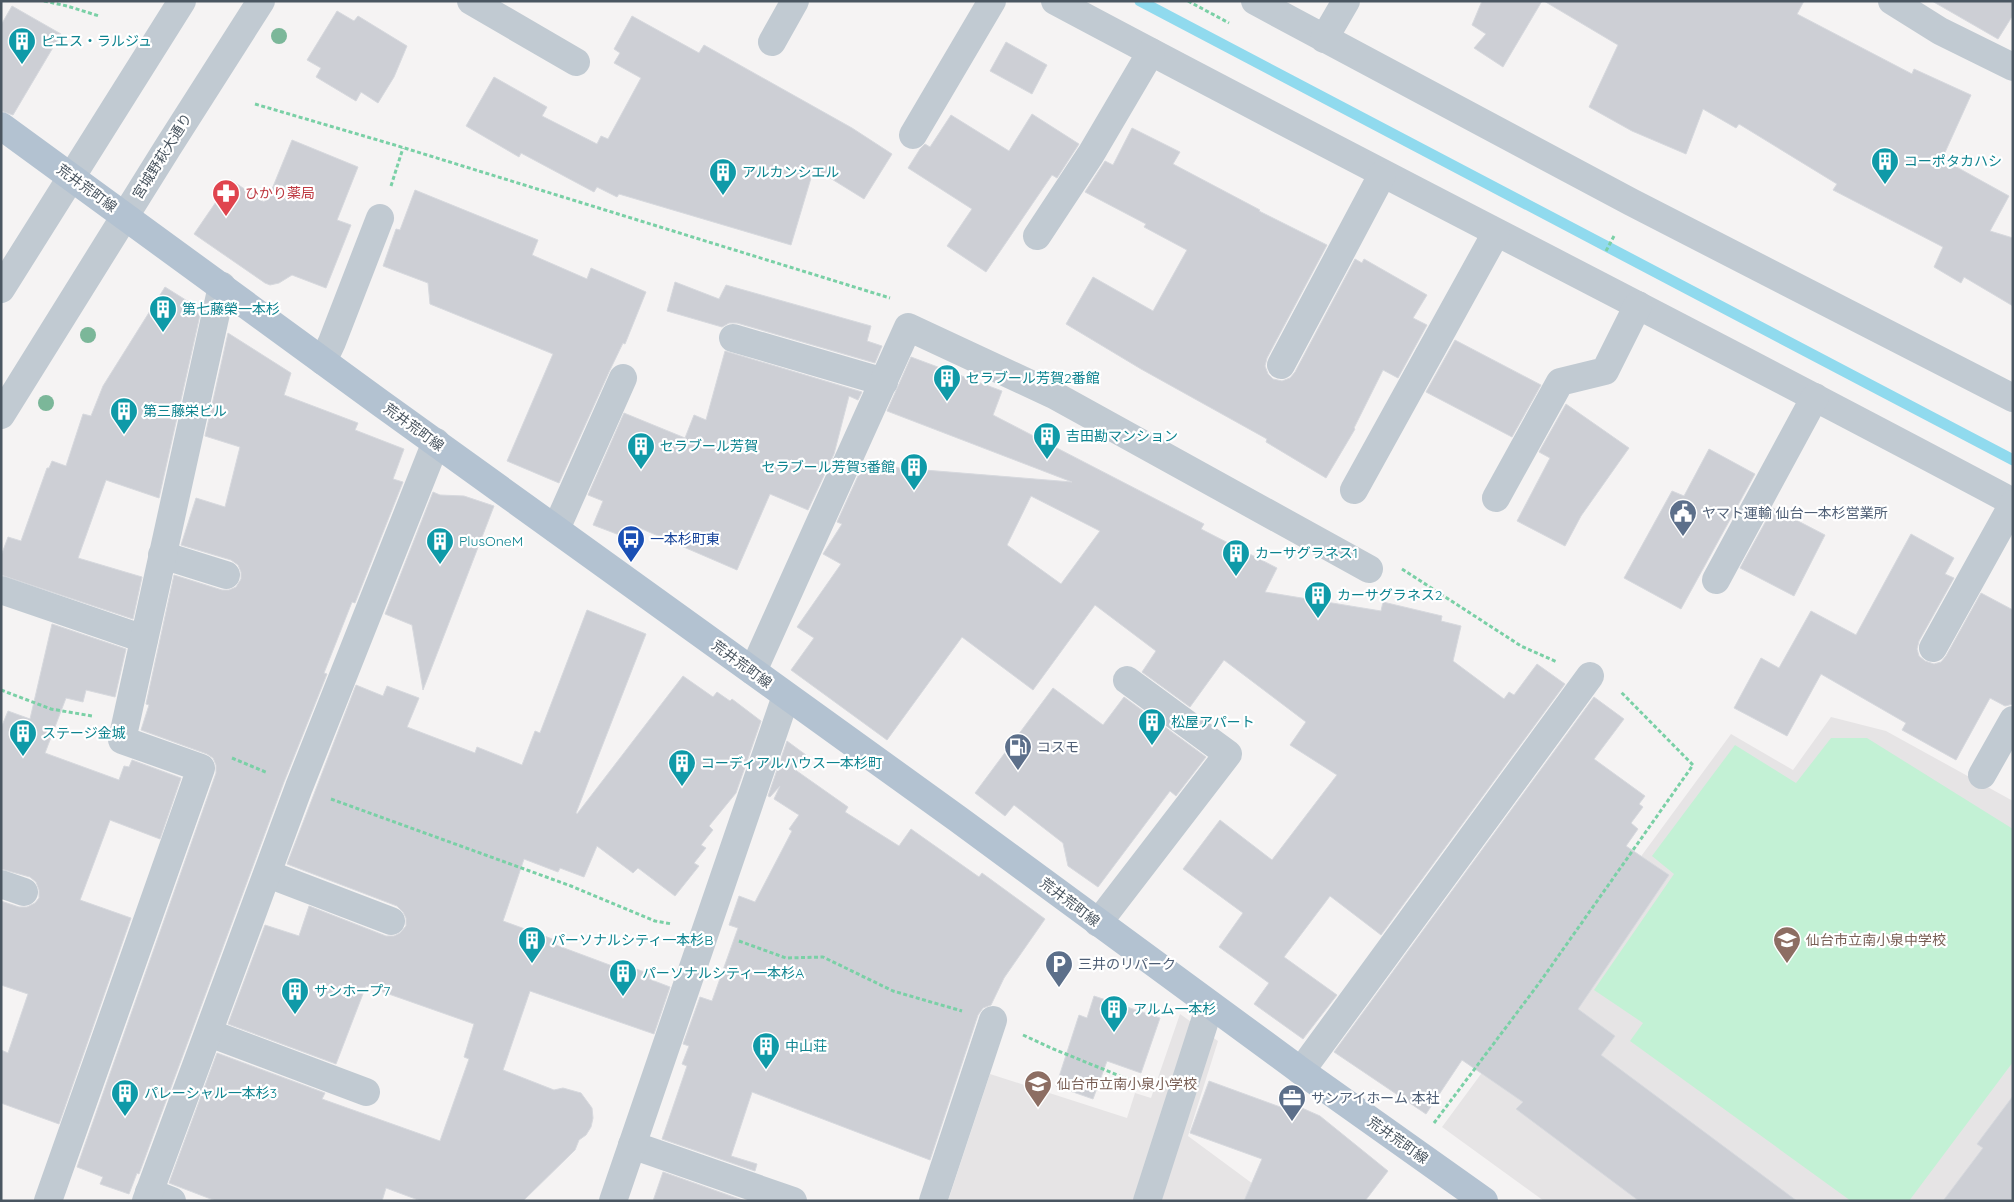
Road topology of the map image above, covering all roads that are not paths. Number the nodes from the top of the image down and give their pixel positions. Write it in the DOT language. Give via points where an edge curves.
graph roads {
  1 [pos="182,1"];
  2 [pos="261,1"];
  3 [pos="470,1"];
  4 [pos="795,1"];
  5 [pos="992,1"];
  6 [pos="1055,1"];
  7 [pos="1255,1"];
  8 [pos="1346,1"];
  9 [pos="1892,1"];
  10 [pos="1324,39"];
  11 [pos="772,42"];
  12 [pos="1151,52"];
  13 [pos="576,62"];
  14 [pos="2013,67"];
  15 [pos="1,126"];
  16 [pos="913,135"];
  17 [pos="1382,175"];
  18 [pos="72,176"];
  19 [pos="125,216"];
  20 [pos="380,218"];
  21 [pos="1496,233"];
  22 [pos="1036,236"];
  23 [pos="222,286"];
  24 [pos="1,289"];
  25 [pos="1638,305"];
  26 [pos="733,338"];
  27 [pos="323,361"];
  28 [pos="1281,365"];
  29 [pos="624,378"];
  30 [pos="884,382"];
  31 [pos="1815,397"];
  32 [pos="2013,398"];
  33 [pos="1,415"];
  34 [pos="436,442"];
  35 [pos="1354,490"];
  36 [pos="1496,498"];
  37 [pos="2013,503"];
  38 [pos="556,529"];
  39 [pos="162,554"];
  40 [pos="1369,569"];
  41 [pos="226,575"];
  42 [pos="1716,580"];
  43 [pos="1,590"];
  44 [pos="144,639"];
  45 [pos="1933,648"];
  46 [pos="753,671"];
  47 [pos="1590,676"];
  48 [pos="1127,680"];
  49 [pos="786,696"];
  50 [pos="2013,720"];
  51 [pos="1982,775"];
  52 [pos="268,874"];
  53 [pos="391,921"];
  54 [pos="1098,923"];
  55 [pos="1210,1005"];
  56 [pos="993,1020"];
  57 [pos="209,1033"];
  58 [pos="1301,1072"];
  59 [pos="366,1092"];
  60 [pos="632,1145"];
  61 [pos="155,1198"];
  62 [pos="48,1201"];
  63 [pos="613,1201"];
  64 [pos="793,1201"];
  65 [pos="933,1201"];
  66 [pos="1146,1201"];
  67 [pos="1484,1201"];
  1 -- 18 [label="street"];
  2 -- 19 [label="street, 宮城野萩大通り"];
  3 -- 13 [label="street"];
  4 -- 11 [label="street"];
  5 -- 16 [label="street"];
  6 -- 12 [label="street"];
  7 -- 10 [label="street"];
  8 -- 10 [label="street"];
  9 -- 14 [label="street" via="1940,31"];
  10 -- 32 [label="street" via="1631,202"];
  12 -- 17 [label="street"];
  12 -- 22 [label="street" via="1096,146"];
  15 -- 18 [label="main road, 荒井荒町線"];
  17 -- 21 [label="street"];
  17 -- 28 [label="street"];
  18 -- 19 [label="main road, 荒井荒町線"];
  18 -- 24 [label="street"];
  19 -- 23 [label="main road, 荒井荒町線"];
  19 -- 33 [label="street, 宮城野萩大通り"];
  20 -- 27 [label="street"];
  21 -- 25 [label="street"];
  21 -- 35 [label="street"];
  23 -- 27 [label="main road, 荒井荒町線"];
  23 -- 39 [label="street"];
  25 -- 31 [label="street"];
  25 -- 36 [label="street" via="1605,371 1560,382"];
  26 -- 30 [label="street"];
  27 -- 34 [label="main road, 荒井荒町線"];
  29 -- 38 [label="street"];
  30 -- 40 [label="street" via="908,327 1054,395"];
  30 -- 46 [label="street"];
  31 -- 37 [label="street"];
  31 -- 42 [label="street"];
  34 -- 38 [label="main road, 荒井荒町線"];
  34 -- 52 [label="street" via="299,787"];
  37 -- 45 [label="street"];
  38 -- 46 [label="main road, 荒井荒町線"];
  39 -- 41 [label="street"];
  39 -- 44 [label="street"];
  43 -- 44 [label="street"];
  44 -- 62 [label="street" via="122,740 201,768"];
  46 -- 49 [label="main road, 荒井荒町線"];
  47 -- 58 [label="street"];
  48 -- 54 [label="street" via="1228,754"];
  49 -- 54 [label="main road, 荒井荒町線"];
  49 -- 60 [label="street"];
  50 -- 51 [label="street"];
  52 -- 53 [label="street"];
  52 -- 57 [label="street"];
  54 -- 55 [label="main road, 荒井荒町線"];
  55 -- 58 [label="main road, 荒井荒町線"];
  55 -- 66 [label="street"];
  56 -- 65 [label="street"];
  57 -- 59 [label="street"];
  57 -- 61 [label="street"];
  58 -- 67 [label="main road, 荒井荒町線"];
  60 -- 63 [label="street"];
  60 -- 64 [label="street"];
}
